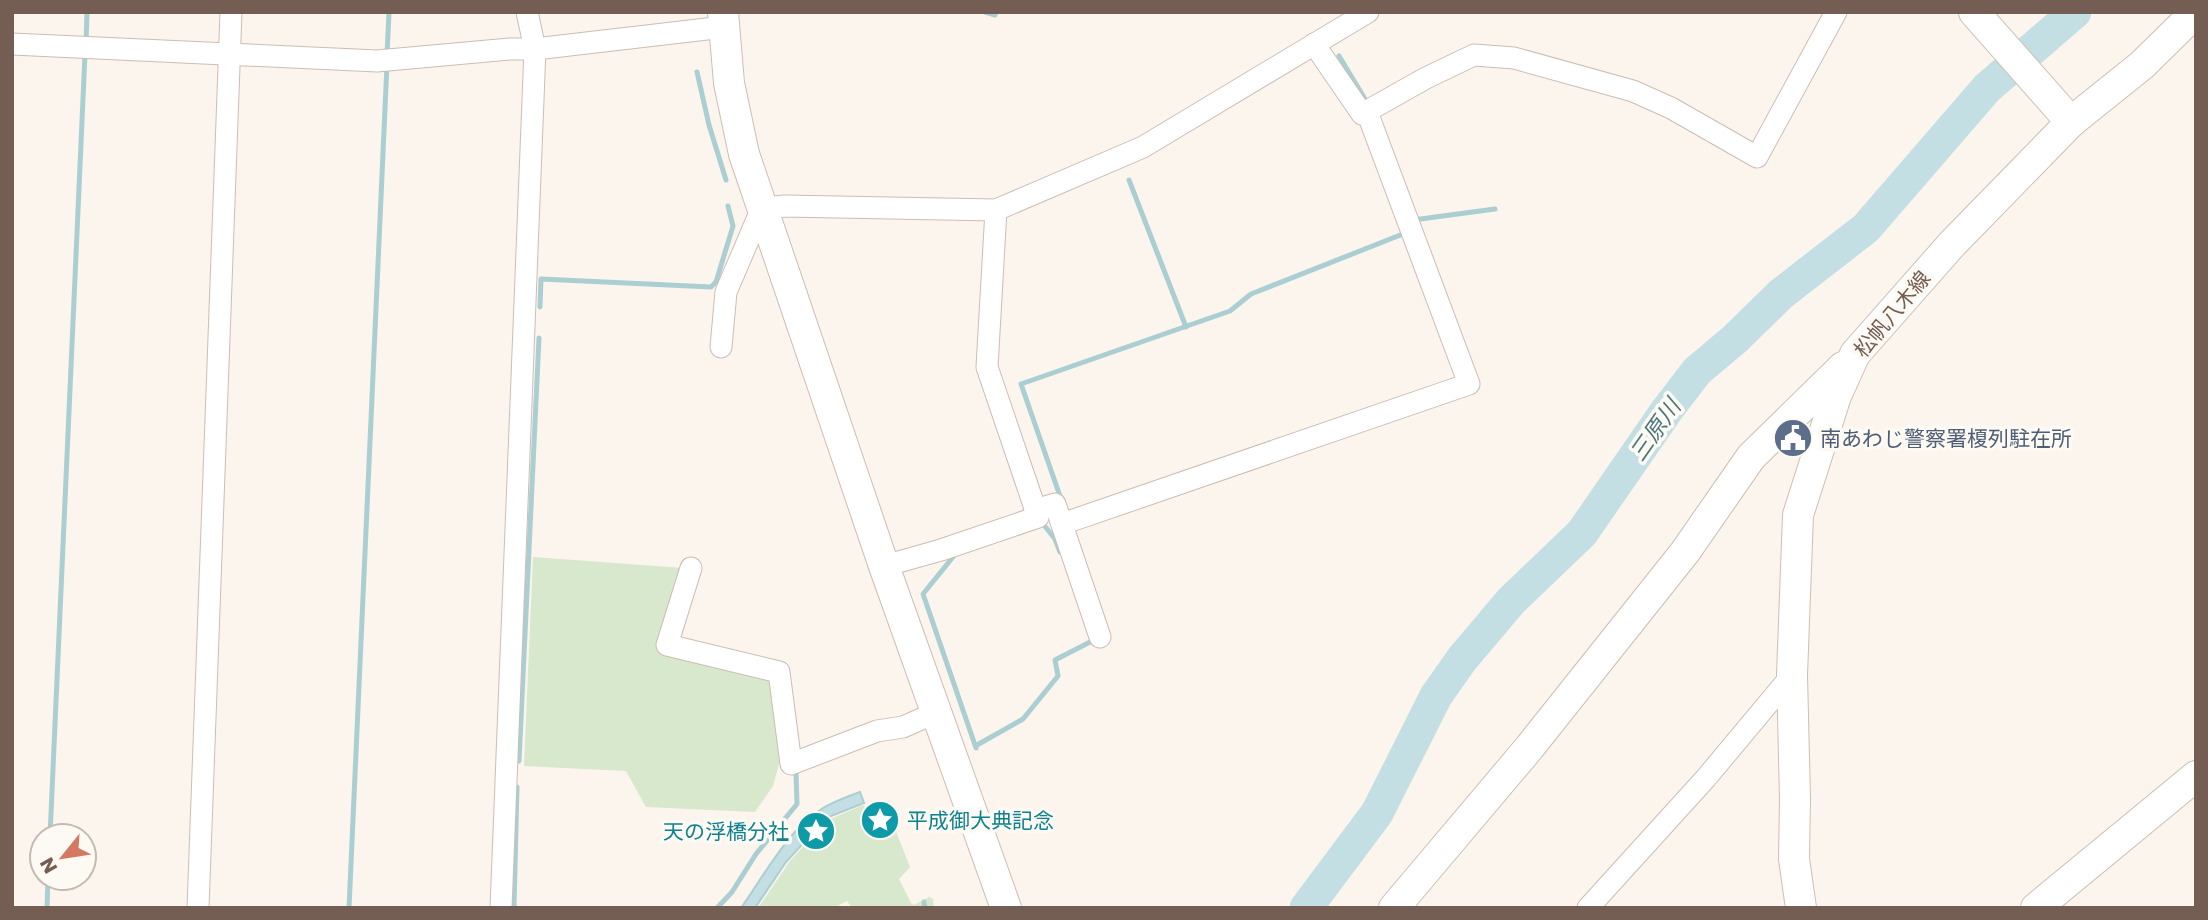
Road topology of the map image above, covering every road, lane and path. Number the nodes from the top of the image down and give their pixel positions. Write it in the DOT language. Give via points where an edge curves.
graph roads {
  1 [pos="231,12"];
  2 [pos="527,12"];
  3 [pos="1367,12"];
  4 [pos="1836,12"];
  5 [pos="2196,12"];
  6 [pos="1979,17"];
  7 [pos="723,20"];
  8 [pos="12,44"];
  9 [pos="1314,44"];
  10 [pos="535,49"];
  11 [pos="230,54"];
  12 [pos="1367,112"];
  13 [pos="2065,115"];
  14 [pos="762,208"];
  15 [pos="996,210"];
  16 [pos="721,347"];
  17 [pos="1856,354"];
  18 [pos="1035,510"];
  19 [pos="1062,524"];
  20 [pos="884,566"];
  21 [pos="691,568"];
  22 [pos="1100,637"];
  23 [pos="1792,676"];
  24 [pos="937,712"];
  25 [pos="2196,776"];
  26 [pos="198,908"];
  27 [pos="501,908"];
  28 [pos="1006,908"];
  29 [pos="1394,908"];
  30 [pos="1588,908"];
  31 [pos="1801,908"];
  32 [pos="2036,908"];
  1 -- 11 [label="street"];
  2 -- 10 [label="street"];
  3 -- 9 [label="street"];
  4 -- 12 [label="street" via="1757,157 1633,91 1514,58 1474,55"];
  5 -- 13 [label="street, 松帆八木線" via="2142,65"];
  6 -- 13 [label="street"];
  7 -- 10 [label="street"];
  7 -- 14 [label="street" via="736,118"];
  8 -- 11 [label="street"];
  9 -- 12 [label="street" via="1362,114"];
  9 -- 15 [label="street" via="1143,147"];
  10 -- 11 [label="street" via="377,61"];
  10 -- 27 [label="street"];
  11 -- 26 [label="street"];
  12 -- 19 [label="street" via="1469,384"];
  13 -- 17 [label="street, 松帆八木線"];
  14 -- 15 [label="street"];
  14 -- 16 [label="street" via="726,292"];
  14 -- 20 [label="street"];
  15 -- 18 [label="street" via="987,367"];
  17 -- 23 [label="street, 松帆八木線" via="1836,396 1798,515"];
  17 -- 29 [label="street" via="1751,457 1667,574"];
  18 -- 19 [label="street" via="1055,504"];
  18 -- 20 [label="street" via="1038,517"];
  19 -- 22 [label="street"];
  20 -- 24 [label="street"];
  21 -- 24 [label="street" via="667,645 779,672 791,764"];
  23 -- 30 [label="street"];
  23 -- 31 [label="street, 松帆八木線" via="1794,859"];
  24 -- 28 [label="street"];
  25 -- 32 [label="street"];
}
